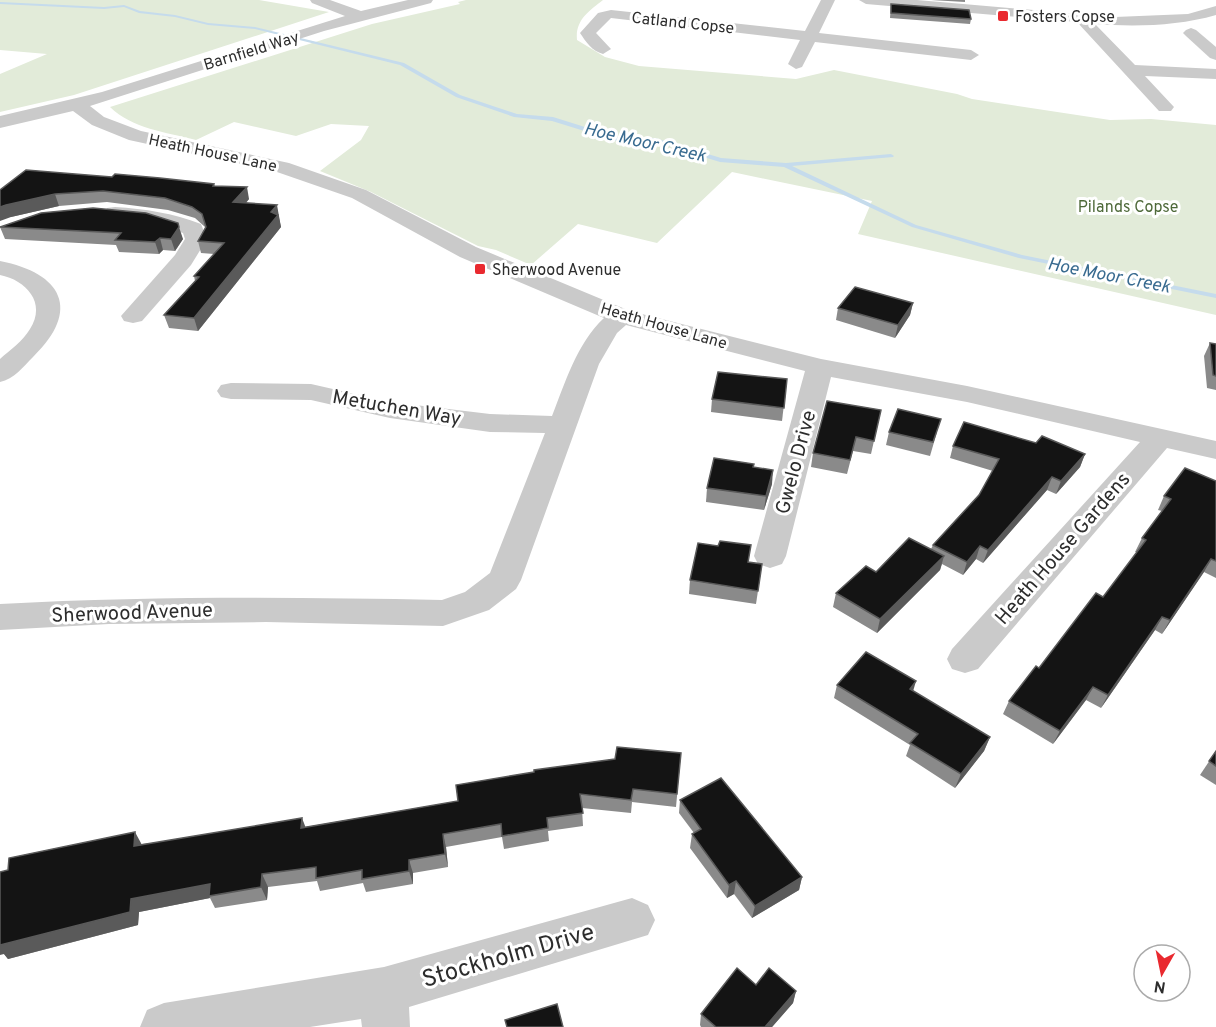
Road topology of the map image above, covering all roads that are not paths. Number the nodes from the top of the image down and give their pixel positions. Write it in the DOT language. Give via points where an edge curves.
graph roads {
  1 [pos="317,0"];
  2 [pos="426,0"];
  3 [pos="828,0"];
  4 [pos="866,0"];
  5 [pos="940,3"];
  6 [pos="1216,10"];
  7 [pos="356,18"];
  8 [pos="1082,18"];
  9 [pos="1191,33"];
  10 [pos="809,36"];
  11 [pos="603,49"];
  12 [pos="1216,55"];
  13 [pos="796,64"];
  14 [pos="1130,70"];
  15 [pos="966,72"];
  16 [pos="1216,74"];
  17 [pos="77,105"];
  18 [pos="1165,107"];
  19 [pos="0,122"];
  20 [pos="91,212"];
  21 [pos="0,268"];
  22 [pos="135,304"];
  23 [pos="621,316"];
  24 [pos="820,368"];
  25 [pos="2,370"];
  26 [pos="231,391"];
  27 [pos="563,425"];
  28 [pos="1160,438"];
  29 [pos="1216,450"];
  30 [pos="770,556"];
  31 [pos="0,617"];
  32 [pos="964,659"];
  33 [pos="633,920"];
  34 [pos="385,1009"];
  35 [pos="164,1027"];
  1 -- 7 [label="street"];
  2 -- 7 [label="street, Barnfield Way"];
  3 -- 10 [label="street"];
  4 -- 5 [label="street"];
  5 -- 8 [label="street"];
  6 -- 8 [label="street" via="1189,18 1161,20"];
  7 -- 17 [label="street, Barnfield Way"];
  8 -- 14 [label="street"];
  9 -- 12 [label="street"];
  10 -- 11 [label="street, Catland Copse" via="611,14 603,16 588,33"];
  10 -- 13 [label="street"];
  10 -- 15 [label="street, Catland Copse" via="972,49"];
  14 -- 16 [label="street"];
  14 -- 18 [label="street"];
  17 -- 19 [label="street"];
  17 -- 23 [label="street, Heath House Lane" via="98,121 136,136 282,167 359,194 468,252"];
  20 -- 22 [label="street" via="157,217 193,229 196,239 189,255"];
  21 -- 25 [label="street" via="33,280 50,302 50,316 42,332"];
  23 -- 24 [label="street, Heath House Lane"];
  23 -- 27 [label="street, Sherwood Avenue" via="607,329 586,364"];
  24 -- 28 [label="street, Heath House Lane" via="967,394"];
  24 -- 30 [label="street, Gwelo Drive"];
  26 -- 27 [label="street, Metuchen Way" via="311,392 390,410 490,423"];
  27 -- 31 [label="street, Sherwood Avenue" via="504,580 477,601 443,613 266,609"];
  28 -- 29 [label="street, Heath House Lane"];
  28 -- 32 [label="street, Heath House Gardens"];
  33 -- 34 [label="street, Stockholm Drive"];
  34 -- 35 [label="street, Stockholm Drive"];
}
